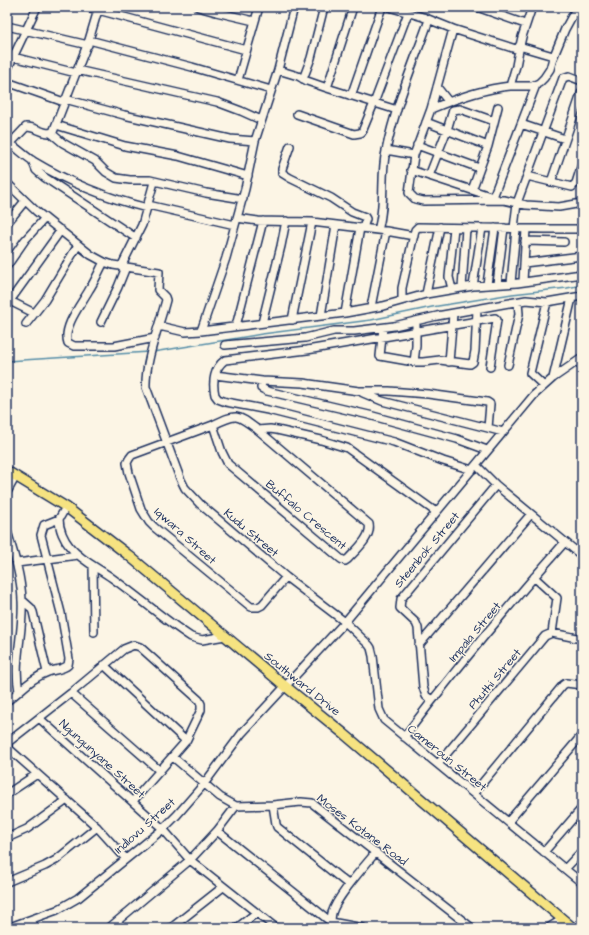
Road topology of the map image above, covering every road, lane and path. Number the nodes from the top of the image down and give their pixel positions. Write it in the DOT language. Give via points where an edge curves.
graph roads {
  1 [pos="37,7"];
  2 [pos="87,7"];
  3 [pos="198,7"];
  4 [pos="259,7"];
  5 [pos="294,7"];
  6 [pos="324,7"];
  7 [pos="353,7"];
  8 [pos="382,7"];
  9 [pos="389,7"];
  10 [pos="477,7"];
  11 [pos="532,7"];
  12 [pos="577,7"];
  13 [pos="98,10"];
  14 [pos="408,13"];
  15 [pos="429,20"];
  16 [pos="254,21"];
  17 [pos="525,24"];
  18 [pos="7,26"];
  19 [pos="453,29"];
  20 [pos="26,31"];
  21 [pos="88,42"];
  22 [pos="519,48"];
  23 [pos="246,50"];
  24 [pos="553,56"];
  25 [pos="11,58"];
  26 [pos="7,70"];
  27 [pos="278,70"];
  28 [pos="77,72"];
  29 [pos="303,79"];
  30 [pos="238,80"];
  31 [pos="582,81"];
  32 [pos="7,82"];
  33 [pos="536,85"];
  34 [pos="510,86"];
  35 [pos="437,87"];
  36 [pos="328,88"];
  37 [pos="270,90"];
  38 [pos="582,91"];
  39 [pos="351,96"];
  40 [pos="64,101"];
  41 [pos="448,101"];
  42 [pos="374,103"];
  43 [pos="431,108"];
  44 [pos="498,108"];
  45 [pos="397,110"];
  46 [pos="297,114"];
  47 [pos="261,120"];
  48 [pos="494,121"];
  49 [pos="426,122"];
  50 [pos="521,124"];
  51 [pos="56,125"];
  52 [pos="447,130"];
  53 [pos="543,132"];
  54 [pos="52,133"];
  55 [pos="566,139"];
  56 [pos="255,141"];
  57 [pos="417,145"];
  58 [pos="8,146"];
  59 [pos="290,146"];
  60 [pos="488,146"];
  61 [pos="386,150"];
  62 [pos="438,153"];
  63 [pos="414,155"];
  64 [pos="32,160"];
  65 [pos="582,164"];
  66 [pos="479,168"];
  67 [pos="411,170"];
  68 [pos="248,176"];
  69 [pos="429,176"];
  70 [pos="527,176"];
  71 [pos="154,182"];
  72 [pos="551,182"];
  73 [pos="7,183"];
  74 [pos="472,190"];
  75 [pos="493,197"];
  76 [pos="243,199"];
  77 [pos="504,200"];
  78 [pos="25,201"];
  79 [pos="517,203"];
  80 [pos="582,203"];
  81 [pos="148,207"];
  82 [pos="45,218"];
  83 [pos="236,221"];
  84 [pos="263,221"];
  85 [pos="286,221"];
  86 [pos="312,222"];
  87 [pos="7,223"];
  88 [pos="336,225"];
  89 [pos="362,228"];
  90 [pos="440,228"];
  91 [pos="454,228"];
  92 [pos="466,228"];
  93 [pos="482,228"];
  94 [pos="494,228"];
  95 [pos="504,228"];
  96 [pos="515,229"];
  97 [pos="526,229"];
  98 [pos="582,229"];
  99 [pos="61,230"];
  100 [pos="382,230"];
  101 [pos="414,236"];
  102 [pos="136,238"];
  103 [pos="525,241"];
  104 [pos="564,242"];
  105 [pos="78,245"];
  106 [pos="582,256"];
  107 [pos="104,262"];
  108 [pos="524,263"];
  109 [pos="7,266"];
  110 [pos="123,267"];
  111 [pos="582,274"];
  112 [pos="523,282"];
  113 [pos="511,283"];
  114 [pos="487,284"];
  115 [pos="497,284"];
  116 [pos="473,286"];
  117 [pos="462,288"];
  118 [pos="452,289"];
  119 [pos="426,294"];
  120 [pos="582,296"];
  121 [pos="572,298"];
  122 [pos="402,300"];
  123 [pos="518,302"];
  124 [pos="547,302"];
  125 [pos="8,303"];
  126 [pos="371,307"];
  127 [pos="477,310"];
  128 [pos="34,313"];
  129 [pos="345,313"];
  130 [pos="453,314"];
  131 [pos="321,316"];
  132 [pos="292,320"];
  133 [pos="476,320"];
  134 [pos="416,321"];
  135 [pos="101,322"];
  136 [pos="262,323"];
  137 [pos="26,324"];
  138 [pos="159,326"];
  139 [pos="236,326"];
  140 [pos="452,326"];
  141 [pos="384,328"];
  142 [pos="201,331"];
  143 [pos="416,332"];
  144 [pos="382,338"];
  145 [pos="155,341"];
  146 [pos="225,345"];
  147 [pos="582,358"];
  148 [pos="414,362"];
  149 [pos="449,362"];
  150 [pos="508,365"];
  151 [pos="490,367"];
  152 [pos="215,375"];
  153 [pos="553,378"];
  154 [pos="262,381"];
  155 [pos="544,386"];
  156 [pos="359,391"];
  157 [pos="236,404"];
  158 [pos="234,416"];
  159 [pos="213,426"];
  160 [pos="488,428"];
  161 [pos="258,430"];
  162 [pos="503,432"];
  163 [pos="166,442"];
  164 [pos="487,450"];
  165 [pos="474,467"];
  166 [pos="7,471"];
  167 [pos="16,476"];
  168 [pos="496,485"];
  169 [pos="7,492"];
  170 [pos="66,507"];
  171 [pos="436,512"];
  172 [pos="531,514"];
  173 [pos="59,519"];
  174 [pos="7,531"];
  175 [pos="565,542"];
  176 [pos="78,555"];
  177 [pos="582,556"];
  178 [pos="47,559"];
  179 [pos="17,562"];
  180 [pos="93,566"];
  181 [pos="286,577"];
  182 [pos="534,577"];
  183 [pos="22,600"];
  184 [pos="345,622"];
  185 [pos="94,632"];
  186 [pos="552,633"];
  187 [pos="226,636"];
  188 [pos="582,639"];
  189 [pos="419,645"];
  190 [pos="104,665"];
  191 [pos="47,672"];
  192 [pos="582,685"];
  193 [pos="285,686"];
  194 [pos="19,692"];
  195 [pos="71,693"];
  196 [pos="432,700"];
  197 [pos="7,701"];
  198 [pos="39,718"];
  199 [pos="582,735"];
  200 [pos="404,737"];
  201 [pos="186,741"];
  202 [pos="7,743"];
  203 [pos="7,747"];
  204 [pos="173,757"];
  205 [pos="438,764"];
  206 [pos="160,771"];
  207 [pos="37,774"];
  208 [pos="204,784"];
  209 [pos="474,793"];
  210 [pos="7,794"];
  211 [pos="67,800"];
  212 [pos="133,801"];
  213 [pos="273,805"];
  214 [pos="236,806"];
  215 [pos="582,808"];
  216 [pos="508,822"];
  217 [pos="98,827"];
  218 [pos="163,829"];
  219 [pos="217,831"];
  220 [pos="7,838"];
  221 [pos="582,851"];
  222 [pos="376,852"];
  223 [pos="544,852"];
  224 [pos="126,859"];
  225 [pos="190,860"];
  226 [pos="565,870"];
  227 [pos="7,882"];
  228 [pos="582,884"];
  229 [pos="349,885"];
  230 [pos="223,887"];
  231 [pos="256,913"];
  232 [pos="32,919"];
  233 [pos="563,919"];
  234 [pos="463,922"];
  235 [pos="331,925"];
  236 [pos="7,928"];
  237 [pos="34,928"];
  238 [pos="109,928"];
  239 [pos="171,928"];
  240 [pos="237,928"];
  241 [pos="276,928"];
  242 [pos="363,928"];
  243 [pos="458,928"];
  244 [pos="472,928"];
  245 [pos="548,928"];
  246 [pos="573,928"];
  1 -- 20 [label="street"];
  2 -- 13 [label="street"];
  3 -- 16 [label="street"];
  4 -- 16 [label="street"];
  5 -- 27 [label="street"];
  6 -- 29 [label="street"];
  7 -- 36 [label="street"];
  8 -- 39 [label="street"];
  9 -- 14 [label="street"];
  10 -- 17 [label="street"];
  11 -- 17 [label="street"];
  12 -- 24 [label="street"];
  13 -- 21 [label="street"];
  13 -- 23 [label="street"];
  14 -- 15 [label="street"];
  14 -- 42 [label="street"];
  15 -- 19 [label="street"];
  15 -- 45 [label="street"];
  16 -- 23 [label="street"];
  17 -- 22 [label="street"];
  18 -- 20 [label="street"];
  19 -- 22 [label="street"];
  19 -- 35 [label="street"];
  20 -- 21 [label="street"];
  20 -- 25 [label="street"];
  21 -- 28 [label="street"];
  21 -- 30 [label="street"];
  22 -- 24 [label="street"];
  22 -- 34 [label="street"];
  23 -- 30 [label="street"];
  24 -- 33 [label="street" via="547,75"];
  25 -- 26 [label="street"];
  25 -- 28 [label="street"];
  27 -- 29 [label="street" via="296,74"];
  27 -- 37 [label="street"];
  28 -- 40 [label="street"];
  28 -- 47 [label="street" via="217,102"];
  29 -- 36 [label="street"];
  30 -- 37 [label="street"];
  31 -- 53 [label="street" via="569,76 564,77"];
  32 -- 40 [label="street"];
  33 -- 34 [label="street"];
  33 -- 50 [label="street"];
  34 -- 41 [label="street" via="483,90"];
  35 -- 41 [label="street"];
  35 -- 43 [label="street"];
  36 -- 39 [label="street"];
  37 -- 47 [label="street"];
  38 -- 55 [label="street"];
  39 -- 42 [label="street"];
  40 -- 51 [label="street"];
  40 -- 56 [label="street" via="187,130"];
  41 -- 43 [label="street"];
  42 -- 45 [label="street"];
  42 -- 46 [label="street" via="364,129 357,134"];
  43 -- 49 [label="street"];
  44 -- 48 [label="street"];
  45 -- 61 [label="street"];
  47 -- 56 [label="street"];
  48 -- 52 [label="street" via="456,108 452,111"];
  48 -- 60 [label="street"];
  49 -- 52 [label="street"];
  49 -- 57 [label="street"];
  50 -- 53 [label="street"];
  50 -- 75 [label="street"];
  51 -- 54 [label="street"];
  51 -- 68 [label="street" via="125,146 178,156"];
  52 -- 60 [label="street"];
  52 -- 62 [label="street"];
  53 -- 55 [label="street"];
  53 -- 70 [label="street"];
  54 -- 58 [label="street" via="26,127"];
  54 -- 71 [label="street" via="63,143 95,161 111,176"];
  55 -- 72 [label="street"];
  56 -- 68 [label="street"];
  57 -- 62 [label="street"];
  57 -- 63 [label="street"];
  58 -- 64 [label="street"];
  59 -- 89 [label="street" via="282,173 365,217"];
  60 -- 66 [label="street"];
  61 -- 63 [label="street"];
  61 -- 100 [label="street"];
  62 -- 66 [label="street"];
  62 -- 69 [label="street"];
  63 -- 67 [label="street"];
  64 -- 81 [label="street" via="92,191"];
  64 -- 102 [label="street" via="36,170 44,178"];
  65 -- 72 [label="street" via="573,187"];
  66 -- 74 [label="street"];
  67 -- 69 [label="street"];
  67 -- 77 [label="street" via="409,193 418,201"];
  68 -- 76 [label="street"];
  69 -- 74 [label="street"];
  70 -- 72 [label="street"];
  70 -- 79 [label="street"];
  71 -- 76 [label="street"];
  71 -- 81 [label="street"];
  73 -- 78 [label="street"];
  74 -- 75 [label="street"];
  75 -- 77 [label="street"];
  76 -- 83 [label="street"];
  77 -- 79 [label="street"];
  78 -- 82 [label="street"];
  78 -- 87 [label="street"];
  79 -- 80 [label="street" via="559,207"];
  79 -- 96 [label="street"];
  81 -- 83 [label="street"];
  81 -- 102 [label="street"];
  82 -- 99 [label="street"];
  82 -- 109 [label="street" via="25,240"];
  83 -- 84 [label="street"];
  83 -- 142 [label="street"];
  84 -- 85 [label="street"];
  84 -- 139 [label="street"];
  85 -- 86 [label="street"];
  85 -- 136 [label="street"];
  86 -- 88 [label="street"];
  86 -- 132 [label="street"];
  88 -- 89 [label="street"];
  88 -- 131 [label="street"];
  89 -- 100 [label="street"];
  89 -- 129 [label="street"];
  90 -- 91 [label="street"];
  90 -- 101 [label="street" via="418,227"];
  90 -- 119 [label="street"];
  91 -- 92 [label="street"];
  91 -- 118 [label="street" via="450,277"];
  92 -- 93 [label="street"];
  92 -- 117 [label="street"];
  93 -- 94 [label="street"];
  93 -- 116 [label="street"];
  94 -- 95 [label="street"];
  94 -- 114 [label="street"];
  95 -- 96 [label="street"];
  95 -- 115 [label="street"];
  96 -- 97 [label="street"];
  96 -- 113 [label="street"];
  97 -- 98 [label="street"];
  97 -- 103 [label="street"];
  99 -- 105 [label="street"];
  99 -- 125 [label="street"];
  100 -- 101 [label="street"];
  100 -- 126 [label="street"];
  101 -- 122 [label="street" via="402,288"];
  102 -- 110 [label="street"];
  103 -- 104 [label="street"];
  103 -- 108 [label="street"];
  105 -- 107 [label="street"];
  105 -- 128 [label="street" via="45,300"];
  106 -- 108 [label="street"];
  107 -- 110 [label="street"];
  107 -- 145 [label="street" via="75,313 70,325 68,343 74,346 114,346"];
  108 -- 112 [label="street"];
  110 -- 135 [label="street" via="118,287"];
  110 -- 138 [label="street, Kudu Street" via="159,272 158,290 166,300"];
  111 -- 112 [label="street"];
  112 -- 113 [label="street"];
  113 -- 115 [label="street"];
  114 -- 115 [label="street"];
  114 -- 116 [label="street"];
  116 -- 117 [label="street"];
  117 -- 118 [label="street"];
  118 -- 119 [label="street"];
  119 -- 122 [label="street"];
  120 -- 121 [label="street"];
  121 -- 124 [label="street"];
  121 -- 153 [label="street"];
  122 -- 126 [label="street"];
  123 -- 124 [label="street"];
  123 -- 127 [label="street"];
  123 -- 150 [label="street" via="519,314"];
  124 -- 155 [label="street" via="530,373"];
  125 -- 128 [label="street"];
  126 -- 129 [label="street"];
  127 -- 130 [label="street"];
  127 -- 133 [label="street"];
  128 -- 137 [label="street"];
  129 -- 131 [label="street"];
  130 -- 134 [label="street"];
  130 -- 140 [label="street"];
  131 -- 132 [label="street"];
  132 -- 136 [label="street"];
  133 -- 140 [label="street"];
  133 -- 149 [label="street" via="472,362"];
  133 -- 151 [label="street" via="497,320"];
  134 -- 141 [label="street"];
  134 -- 143 [label="street"];
  136 -- 139 [label="street"];
  138 -- 142 [label="street" via="185,332"];
  138 -- 145 [label="street, Kudu Street"];
  139 -- 142 [label="street"];
  140 -- 143 [label="street"];
  140 -- 149 [label="street"];
  141 -- 144 [label="street"];
  141 -- 146 [label="street" via="334,331 305,338"];
  143 -- 144 [label="street"];
  143 -- 148 [label="street"];
  144 -- 148 [label="street" via="380,356"];
  144 -- 152 [label="street" via="225,360"];
  145 -- 163 [label="street, Kudu Street" via="148,363 146,387"];
  147 -- 153 [label="street, Indlovu Street"];
  148 -- 149 [label="street"];
  152 -- 154 [label="street"];
  152 -- 157 [label="street" via="216,397"];
  153 -- 155 [label="street, Indlovu Street"];
  154 -- 156 [label="street" via="304,383"];
  154 -- 164 [label="street" via="261,388 267,391 369,415 457,439"];
  155 -- 162 [label="street, Indlovu Street"];
  156 -- 160 [label="street" via="382,401"];
  156 -- 160 [label="street" via="411,392 488,402"];
  157 -- 158 [label="street"];
  157 -- 165 [label="street" via="394,442 443,461"];
  158 -- 159 [label="street"];
  158 -- 161 [label="street, Buffalo Crescent"];
  159 -- 161 [label="street, Buffalo Crescent" via="228,464 341,559 346,560 369,532 368,524"];
  159 -- 163 [label="street"];
  160 -- 162 [label="street"];
  161 -- 171 [label="street" via="277,430 347,448"];
  162 -- 164 [label="street, Indlovu Street"];
  163 -- 181 [label="street, Kudu Street" via="180,478 191,496"];
  163 -- 181 [label="street, Iqwara Street" via="136,453 127,463 141,509 149,522 252,607 262,605"];
  164 -- 165 [label="street, Indlovu Street"];
  165 -- 168 [label="street"];
  165 -- 171 [label="street, Indlovu Street"];
  166 -- 167 [label="main road, Southward Drive"];
  167 -- 169 [label="street"];
  167 -- 170 [label="main road, Southward Drive"];
  168 -- 172 [label="street"];
  168 -- 189 [label="street, Steenbok Street" via="400,599 400,608 416,623"];
  170 -- 173 [label="street"];
  170 -- 187 [label="main road, Southward Drive"];
  171 -- 184 [label="street, Indlovu Street"];
  172 -- 175 [label="street"];
  172 -- 189 [label="street"];
  173 -- 176 [label="street" via="66,541"];
  173 -- 178 [label="street" via="47,523 42,528 41,538"];
  174 -- 179 [label="street"];
  175 -- 177 [label="street"];
  175 -- 182 [label="street, Impala Street"];
  176 -- 178 [label="street"];
  176 -- 180 [label="street"];
  178 -- 179 [label="street"];
  178 -- 191 [label="street" via="61,613 69,662 65,668"];
  179 -- 183 [label="street"];
  180 -- 185 [label="street"];
  180 -- 187 [label="street" via="191,637 202,640"];
  181 -- 184 [label="street, Kudu Street"];
  182 -- 186 [label="street" via="557,598"];
  182 -- 196 [label="street, Impala Street"];
  183 -- 191 [label="street" via="33,612"];
  183 -- 194 [label="street" via="17,666"];
  184 -- 193 [label="street, Indlovu Street"];
  184 -- 200 [label="street, Cameroun Street" via="371,648 380,714"];
  186 -- 188 [label="street"];
  186 -- 205 [label="street, Phuthi Street" via="545,636"];
  187 -- 193 [label="main road, Southward Drive"];
  189 -- 196 [label="street, Steenbok Street" via="423,687 426,696"];
  190 -- 195 [label="street"];
  190 -- 201 [label="street"];
  190 -- 201 [label="street" via="124,649 134,645 143,649 178,680 201,704 200,713"];
  191 -- 194 [label="street" via="29,682"];
  192 -- 209 [label="street" via="563,684"];
  193 -- 208 [label="street, Indlovu Street" via="242,734"];
  193 -- 233 [label="main road, Southward Drive"];
  194 -- 197 [label="street"];
  195 -- 198 [label="street"];
  195 -- 206 [label="street"];
  196 -- 200 [label="street, Impala Street"];
  198 -- 202 [label="street"];
  198 -- 212 [label="street, Ngungunyane Street"];
  199 -- 216 [label="street"];
  200 -- 205 [label="street, Cameroun Street"];
  201 -- 204 [label="street"];
  203 -- 207 [label="street"];
  204 -- 206 [label="street"];
  204 -- 208 [label="street"];
  205 -- 209 [label="street, Cameroun Street"];
  206 -- 212 [label="street"];
  207 -- 210 [label="street"];
  207 -- 211 [label="street"];
  208 -- 214 [label="street"];
  208 -- 218 [label="street, Indlovu Street"];
  209 -- 216 [label="street, Cameroun Street"];
  211 -- 217 [label="street"];
  211 -- 220 [label="street" via="27,829"];
  212 -- 218 [label="street, Ngungunyane Street"];
  213 -- 214 [label="street, Moses Kotane Road"];
  213 -- 222 [label="street, Moses Kotane Road" via="312,803"];
  213 -- 229 [label="street" via="278,827"];
  214 -- 219 [label="street"];
  215 -- 223 [label="street"];
  216 -- 223 [label="street, Cameroun Street"];
  217 -- 224 [label="street"];
  217 -- 227 [label="street" via="56,860"];
  218 -- 224 [label="street, Indlovu Street"];
  218 -- 225 [label="street, Ngungunyane Street"];
  219 -- 225 [label="street"];
  219 -- 235 [label="street"];
  221 -- 226 [label="street"];
  222 -- 229 [label="street"];
  222 -- 234 [label="street, Moses Kotane Road"];
  223 -- 226 [label="street, Cameroun Street"];
  224 -- 232 [label="street, Indlovu Street" via="78,898"];
  225 -- 230 [label="street, Ngungunyane Street"];
  225 -- 238 [label="street"];
  226 -- 228 [label="street, Cameroun Street"];
  229 -- 235 [label="street" via="333,909"];
  230 -- 231 [label="street, Ngungunyane Street"];
  230 -- 239 [label="street"];
  231 -- 240 [label="street"];
  231 -- 241 [label="street, Ngungunyane Street"];
  232 -- 236 [label="street, Indlovu Street"];
  232 -- 237 [label="street"];
  233 -- 245 [label="street"];
  233 -- 246 [label="main road, Southward Drive"];
  234 -- 243 [label="street"];
  234 -- 244 [label="street, Moses Kotane Road"];
  235 -- 242 [label="street"];
}
